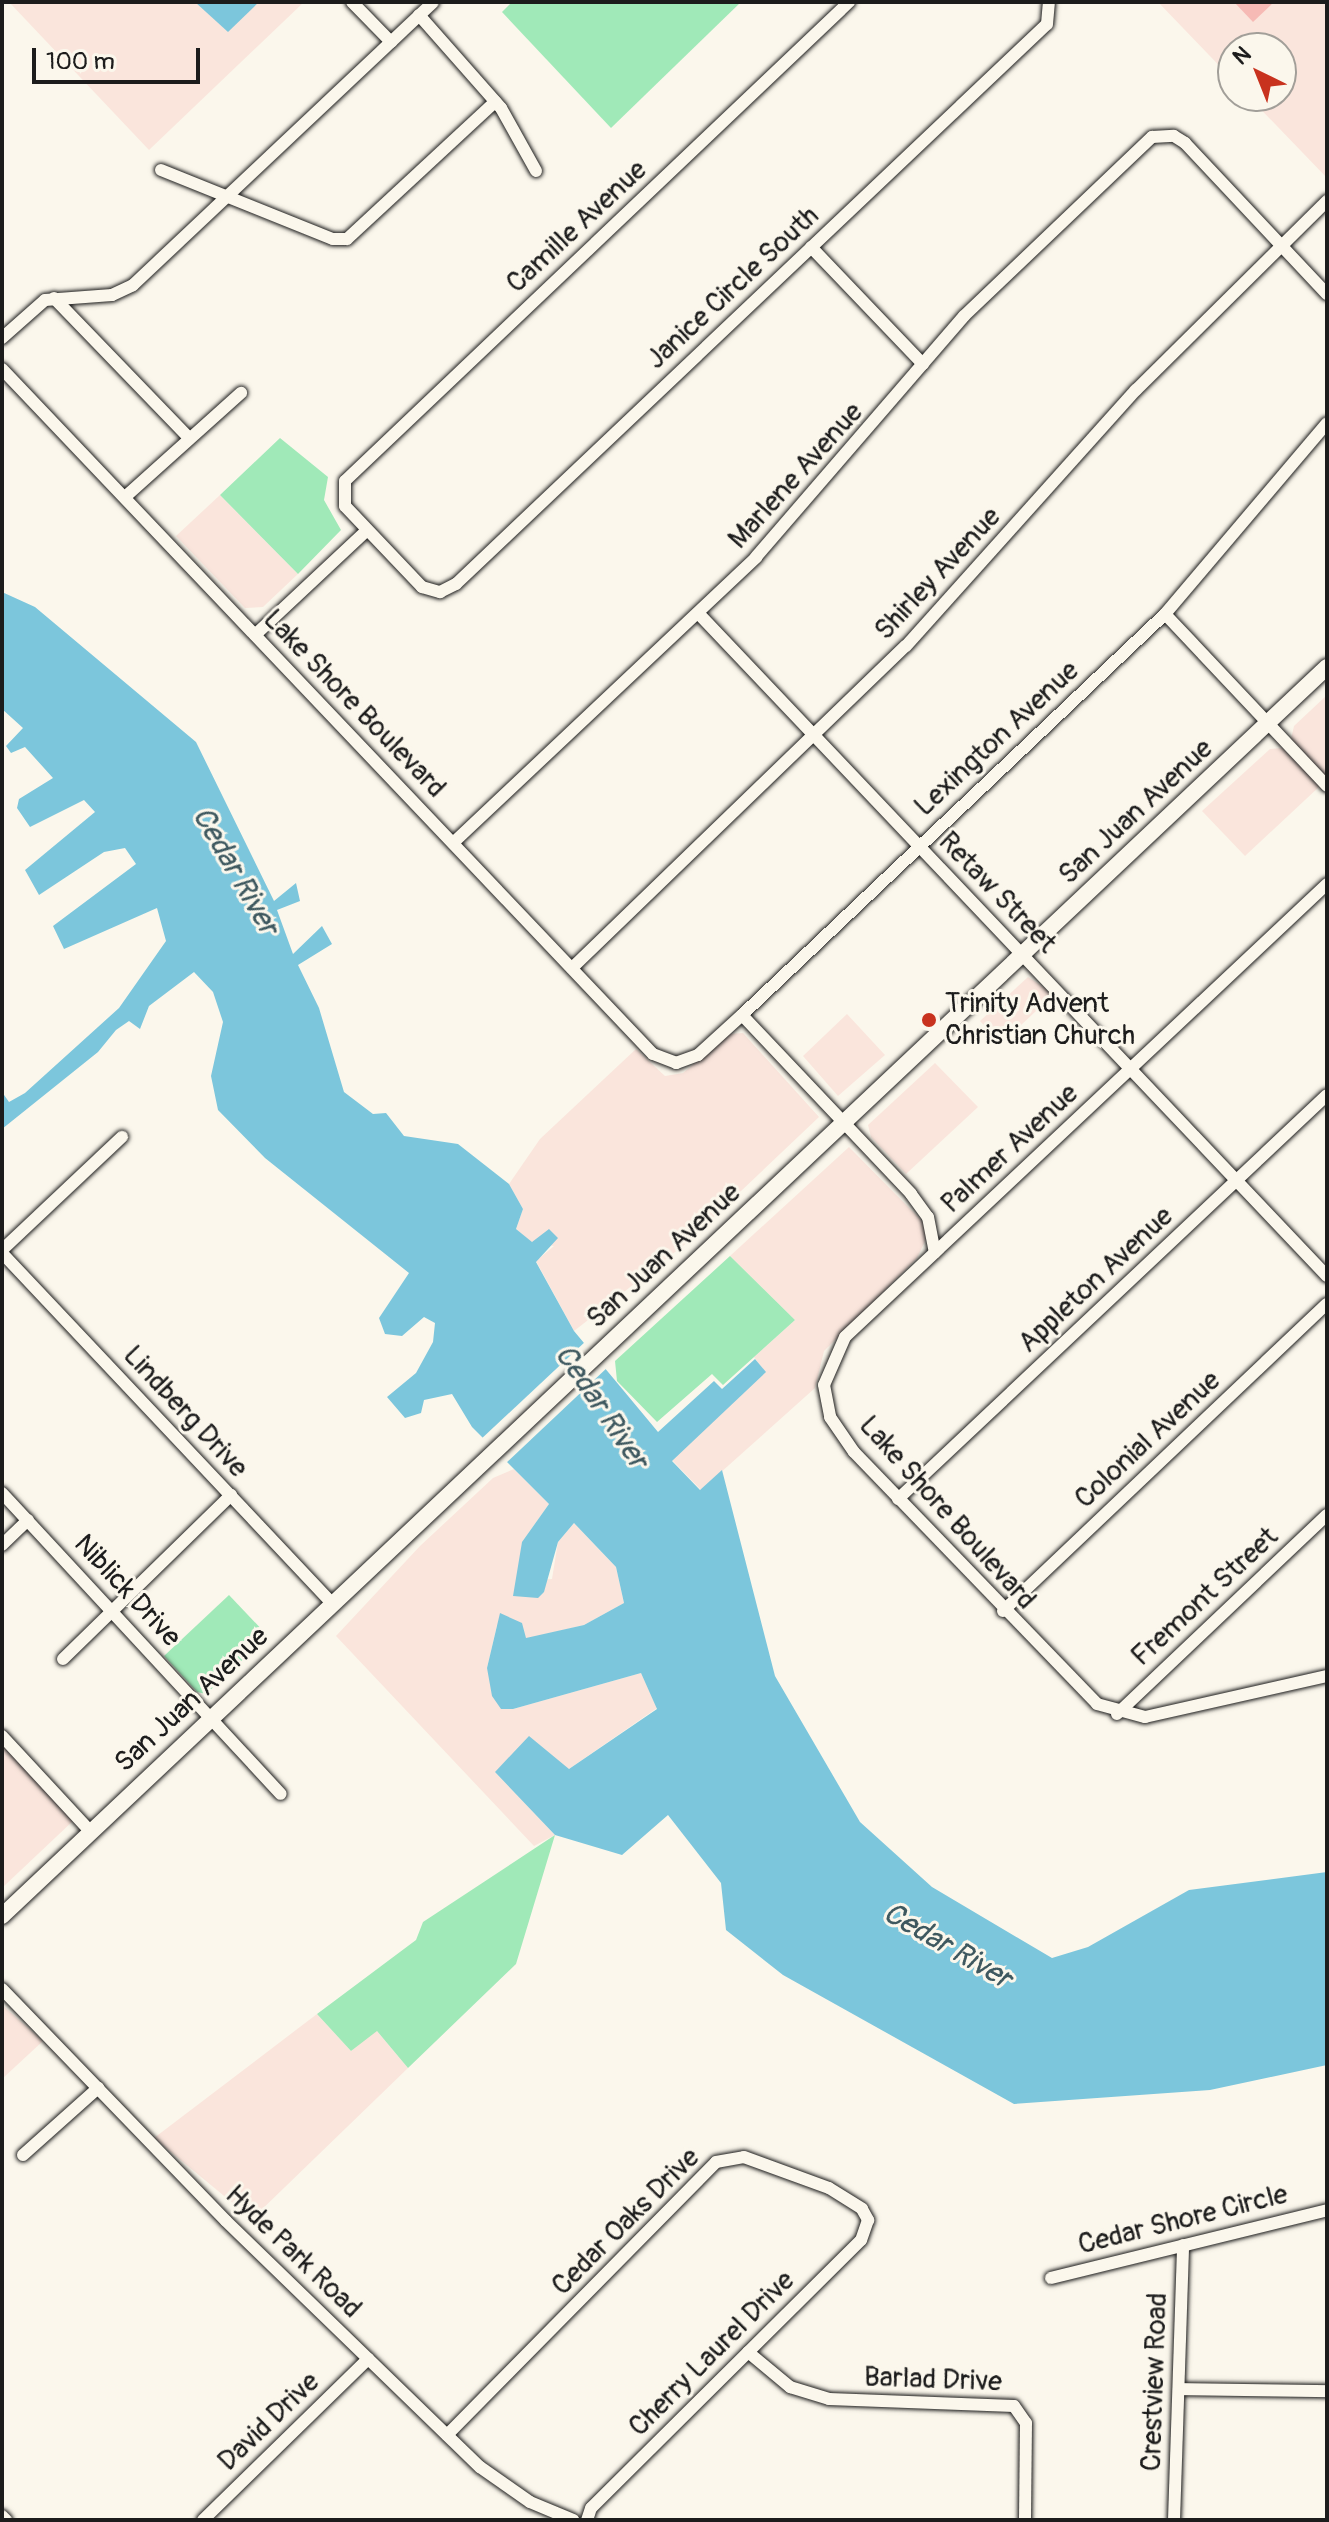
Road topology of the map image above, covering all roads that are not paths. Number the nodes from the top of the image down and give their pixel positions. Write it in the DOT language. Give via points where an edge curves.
graph roads {
  1 [pos="352,2"];
  2 [pos="433,2"];
  3 [pos="849,2"];
  4 [pos="1050,7"];
  5 [pos="419,15"];
  6 [pos="391,42"];
  7 [pos="495,102"];
  8 [pos="161,170"];
  9 [pos="536,171"];
  10 [pos="225,195"];
  11 [pos="1327,201"];
  12 [pos="1280,245"];
  13 [pos="811,247"];
  14 [pos="1327,294"];
  15 [pos="54,298"];
  16 [pos="2,338"];
  17 [pos="923,364"];
  18 [pos="2,369"];
  19 [pos="241,393"];
  20 [pos="1327,423"];
  21 [pos="189,438"];
  22 [pos="125,497"];
  23 [pos="366,531"];
  24 [pos="698,613"];
  25 [pos="1165,614"];
  26 [pos="255,635"];
  27 [pos="1327,667"];
  28 [pos="1268,723"];
  29 [pos="814,735"];
  30 [pos="1327,786"];
  31 [pos="453,843"];
  32 [pos="919,845"];
  33 [pos="1327,884"];
  34 [pos="1022,954"];
  35 [pos="572,968"];
  36 [pos="742,1015"];
  37 [pos="676,1063"];
  38 [pos="1131,1069"];
  39 [pos="1327,1095"];
  40 [pos="844,1122"];
  41 [pos="122,1137"];
  42 [pos="1237,1180"];
  43 [pos="2,1252"];
  44 [pos="935,1252"];
  45 [pos="1327,1276"];
  46 [pos="1327,1304"];
  47 [pos="2,1493"];
  48 [pos="231,1495"];
  49 [pos="898,1499"];
  50 [pos="1327,1515"];
  51 [pos="28,1520"];
  52 [pos="2,1545"];
  53 [pos="333,1604"];
  54 [pos="110,1608"];
  55 [pos="1003,1611"];
  56 [pos="63,1659"];
  57 [pos="1327,1676"];
  58 [pos="1117,1714"];
  59 [pos="211,1718"];
  60 [pos="2,1736"];
  61 [pos="281,1794"];
  62 [pos="91,1832"];
  63 [pos="2,1916"];
  64 [pos="2,1989"];
  65 [pos="98,2088"];
  66 [pos="23,2155"];
  67 [pos="1327,2210"];
  68 [pos="868,2220"];
  69 [pos="1183,2245"];
  70 [pos="1051,2278"];
  71 [pos="748,2352"];
  72 [pos="368,2359"];
  73 [pos="1179,2389"];
  74 [pos="1327,2391"];
  75 [pos="447,2435"];
  76 [pos="203,2520"];
  77 [pos="573,2520"];
  78 [pos="587,2520"];
  79 [pos="1025,2520"];
  80 [pos="1174,2520"];
  1 -- 6 [label="street"];
  2 -- 5 [label="street"];
  3 -- 23 [label="street, Camille Avenue" via="351,474 342,489 345,506"];
  4 -- 13 [label="street, Janice Circle South" via="1047,24"];
  5 -- 6 [label="street"];
  5 -- 7 [label="street"];
  6 -- 10 [label="street"];
  7 -- 9 [label="street"];
  7 -- 10 [label="street" via="347,239"];
  8 -- 10 [label="street"];
  10 -- 15 [label="street" via="123,293"];
  11 -- 12 [label="street, Shirley Avenue"];
  12 -- 14 [label="street"];
  12 -- 17 [label="street, Marlene Avenue" via="1185,143 1164,134 1143,143 996,283"];
  12 -- 29 [label="street, Shirley Avenue" via="1136,390 956,593"];
  13 -- 17 [label="street"];
  13 -- 23 [label="street, Janice Circle South" via="440,592 422,587"];
  15 -- 16 [label="street" via="33,308"];
  15 -- 21 [label="street"];
  17 -- 24 [label="street, Marlene Avenue" via="792,520"];
  18 -- 22 [label="street, Lake Shore Boulevard"];
  19 -- 21 [label="street"];
  20 -- 25 [label="street, Lexington Avenue"];
  21 -- 22 [label="street"];
  22 -- 26 [label="street, Lake Shore Boulevard"];
  23 -- 26 [label="street"];
  24 -- 29 [label="street, Retaw Street"];
  24 -- 31 [label="street, Marlene Avenue"];
  25 -- 28 [label="street"];
  25 -- 32 [label="street, Lexington Avenue"];
  26 -- 31 [label="street, Lake Shore Boulevard"];
  27 -- 28 [label="main road, San Juan Avenue"];
  28 -- 30 [label="street"];
  28 -- 34 [label="main road, San Juan Avenue"];
  29 -- 32 [label="street, Retaw Street"];
  29 -- 35 [label="street, Shirley Avenue"];
  31 -- 35 [label="street, Lake Shore Boulevard"];
  32 -- 34 [label="street, Retaw Street"];
  32 -- 36 [label="street, Lexington Avenue"];
  33 -- 38 [label="street, Palmer Avenue"];
  34 -- 38 [label="street, Retaw Street"];
  34 -- 40 [label="main road, San Juan Avenue"];
  35 -- 37 [label="street, Lake Shore Boulevard" via="653,1054"];
  36 -- 37 [label="street, Lexington Avenue" via="698,1055"];
  36 -- 40 [label="street"];
  38 -- 42 [label="street, Retaw Street"];
  38 -- 44 [label="street, Palmer Avenue"];
  39 -- 42 [label="street, Appleton Avenue"];
  40 -- 44 [label="street" via="928,1217"];
  40 -- 53 [label="main road, San Juan Avenue"];
  41 -- 43 [label="street"];
  42 -- 45 [label="street, Retaw Street"];
  42 -- 49 [label="street, Appleton Avenue"];
  43 -- 48 [label="street, Lindberg Drive"];
  44 -- 49 [label="street, Lake Shore Boulevard" via="845,1337 824,1385 839,1432"];
  46 -- 55 [label="street, Colonial Avenue"];
  47 -- 51 [label="street, Niblick Drive"];
  48 -- 53 [label="street, Lindberg Drive"];
  48 -- 54 [label="street"];
  49 -- 55 [label="street, Lake Shore Boulevard"];
  50 -- 58 [label="street, Fremont Street"];
  51 -- 52 [label="street"];
  51 -- 54 [label="street, Niblick Drive"];
  53 -- 59 [label="main road, San Juan Avenue"];
  54 -- 56 [label="street"];
  54 -- 59 [label="street, Niblick Drive"];
  55 -- 58 [label="street, Lake Shore Boulevard" via="1071,1683"];
  57 -- 58 [label="street" via="1165,1714"];
  59 -- 61 [label="street, Niblick Drive"];
  59 -- 62 [label="main road, San Juan Avenue"];
  60 -- 62 [label="street"];
  62 -- 63 [label="main road, San Juan Avenue"];
  64 -- 65 [label="street, Hyde Park Road"];
  65 -- 66 [label="street"];
  65 -- 72 [label="street, Hyde Park Road"];
  67 -- 69 [label="street, Cedar Shore Circle"];
  68 -- 71 [label="street, Cherry Laurel Drive" via="861,2240"];
  68 -- 75 [label="street, Cedar Oaks Drive" via="862,2209 829,2188 744,2157 726,2157"];
  69 -- 70 [label="street, Cedar Shore Circle"];
  69 -- 73 [label="street, Crestview Road"];
  71 -- 78 [label="street, Cherry Laurel Drive" via="591,2508"];
  71 -- 79 [label="street, Barlad Drive" via="790,2387 829,2399 1014,2406 1026,2423"];
  72 -- 75 [label="street, Hyde Park Road"];
  72 -- 76 [label="street, David Drive"];
  73 -- 74 [label="street"];
  73 -- 80 [label="street, Crestview Road"];
  75 -- 77 [label="street, Hyde Park Road" via="503,2486"];
}
